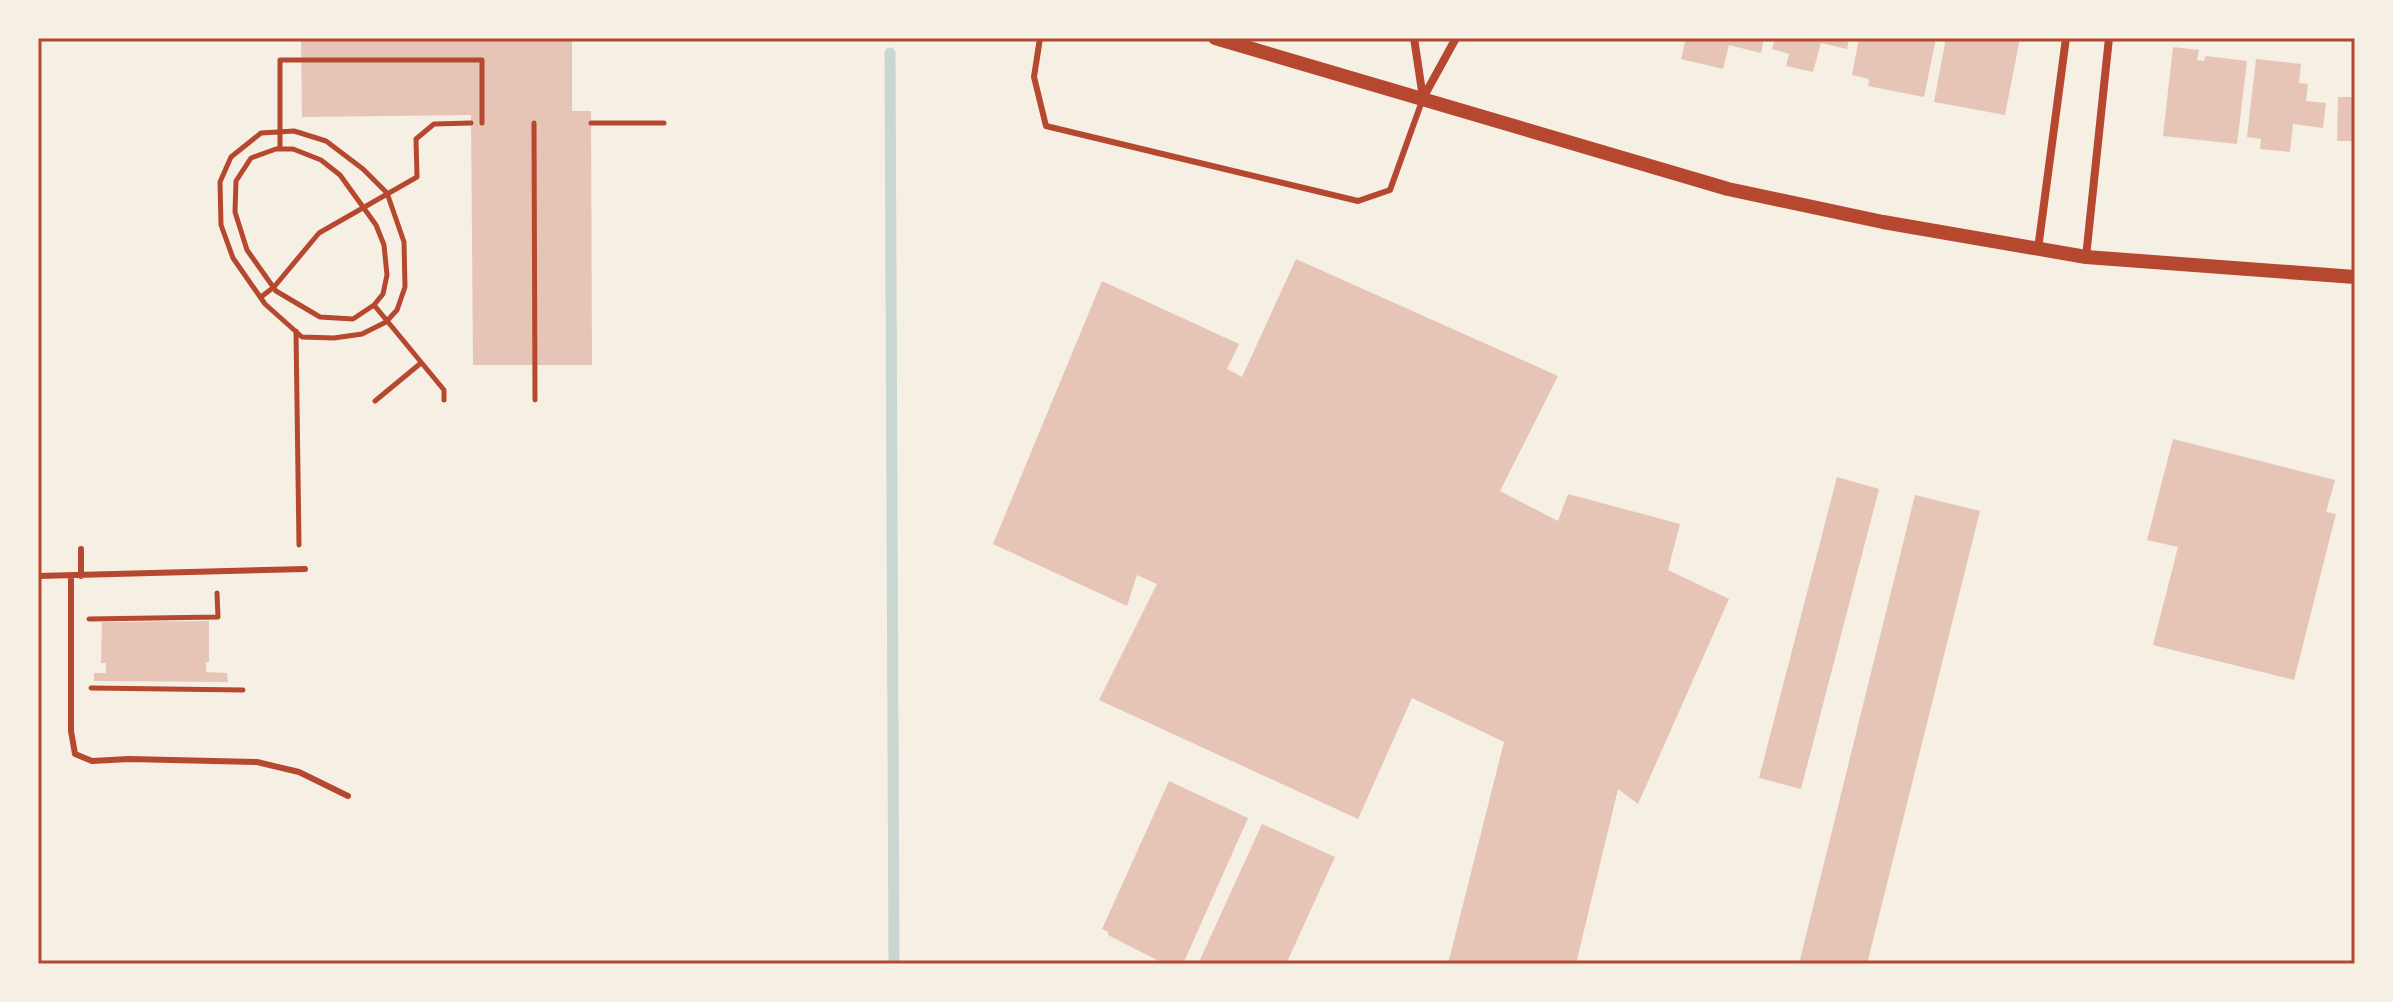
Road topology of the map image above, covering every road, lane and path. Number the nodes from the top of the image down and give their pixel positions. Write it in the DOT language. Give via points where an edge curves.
graph roads {
  1 [pos="1040,38"];
  2 [pos="1215,38"];
  3 [pos="1414,38"];
  4 [pos="1456,38"];
  5 [pos="2066,38"];
  6 [pos="2109,38"];
  7 [pos="1423,98"];
  8 [pos="471,123"];
  9 [pos="482,123"];
  10 [pos="534,123"];
  11 [pos="591,123"];
  12 [pos="664,123"];
  13 [pos="279,132"];
  14 [pos="280,149"];
  15 [pos="387,193"];
  16 [pos="364,206"];
  17 [pos="2038,249"];
  18 [pos="2086,257"];
  19 [pos="2355,277"];
  20 [pos="274,287"];
  21 [pos="260,297"];
  22 [pos="374,305"];
  23 [pos="386,322"];
  24 [pos="296,331"];
  25 [pos="421,363"];
  26 [pos="444,400"];
  27 [pos="535,400"];
  28 [pos="375,401"];
  29 [pos="299,545"];
  30 [pos="81,549"];
  31 [pos="305,569"];
  32 [pos="38,576"];
  33 [pos="71,576"];
  34 [pos="81,576"];
  35 [pos="217,593"];
  36 [pos="89,606"];
  37 [pos="92,619"];
  38 [pos="92,633"];
  39 [pos="91,675"];
  40 [pos="243,690"];
  41 [pos="348,796"];
  1 -- 7 [label="lane" via="1034,77 1046,126 1358,201 1390,190"];
  2 -- 7 [label="street"];
  3 -- 7 [label="street"];
  4 -- 7 [label="street"];
  5 -- 17 [label="street"];
  6 -- 18 [label="street"];
  7 -- 17 [label="street" via="1728,189"];
  8 -- 15 [label="path" via="434,124 416,139 417,177"];
  9 -- 13 [label="path" via="482,60 280,60"];
  10 -- 27 [label="path"];
  11 -- 12 [label="path"];
  13 -- 14 [label="path"];
  13 -- 15 [label="path" via="326,141"];
  13 -- 21 [label="path" via="261,133 231,157 220,182 221,225 233,258"];
  14 -- 16 [label="path" via="321,160"];
  14 -- 20 [label="path" via="251,158 236,181 235,212 247,250"];
  15 -- 16 [label="path"];
  15 -- 23 [label="path" via="404,242 405,287"];
  16 -- 20 [label="path" via="319,233"];
  16 -- 22 [label="path" via="384,245 387,275"];
  17 -- 18 [label="street"];
  18 -- 19 [label="street"];
  20 -- 21 [label="path"];
  20 -- 22 [label="path" via="320,317 353,319"];
  21 -- 24 [label="path"];
  22 -- 23 [label="path"];
  23 -- 24 [label="path" via="362,334 334,338 302,337"];
  23 -- 25 [label="path"];
  24 -- 29 [label="path"];
  25 -- 26 [label="path" via="444,390"];
  25 -- 28 [label="path"];
  30 -- 34 [label="lane"];
  31 -- 34 [label="lane"];
  32 -- 33 [label="lane"];
  33 -- 34 [label="lane"];
  33 -- 41 [label="lane" via="75,754 92,761 257,762 299,772"];
  35 -- 37 [label="path" via="218,617"];
  36 -- 37 [label="path"];
  37 -- 38 [label="path"];
  39 -- 40 [label="path" via="91,689"];
}
